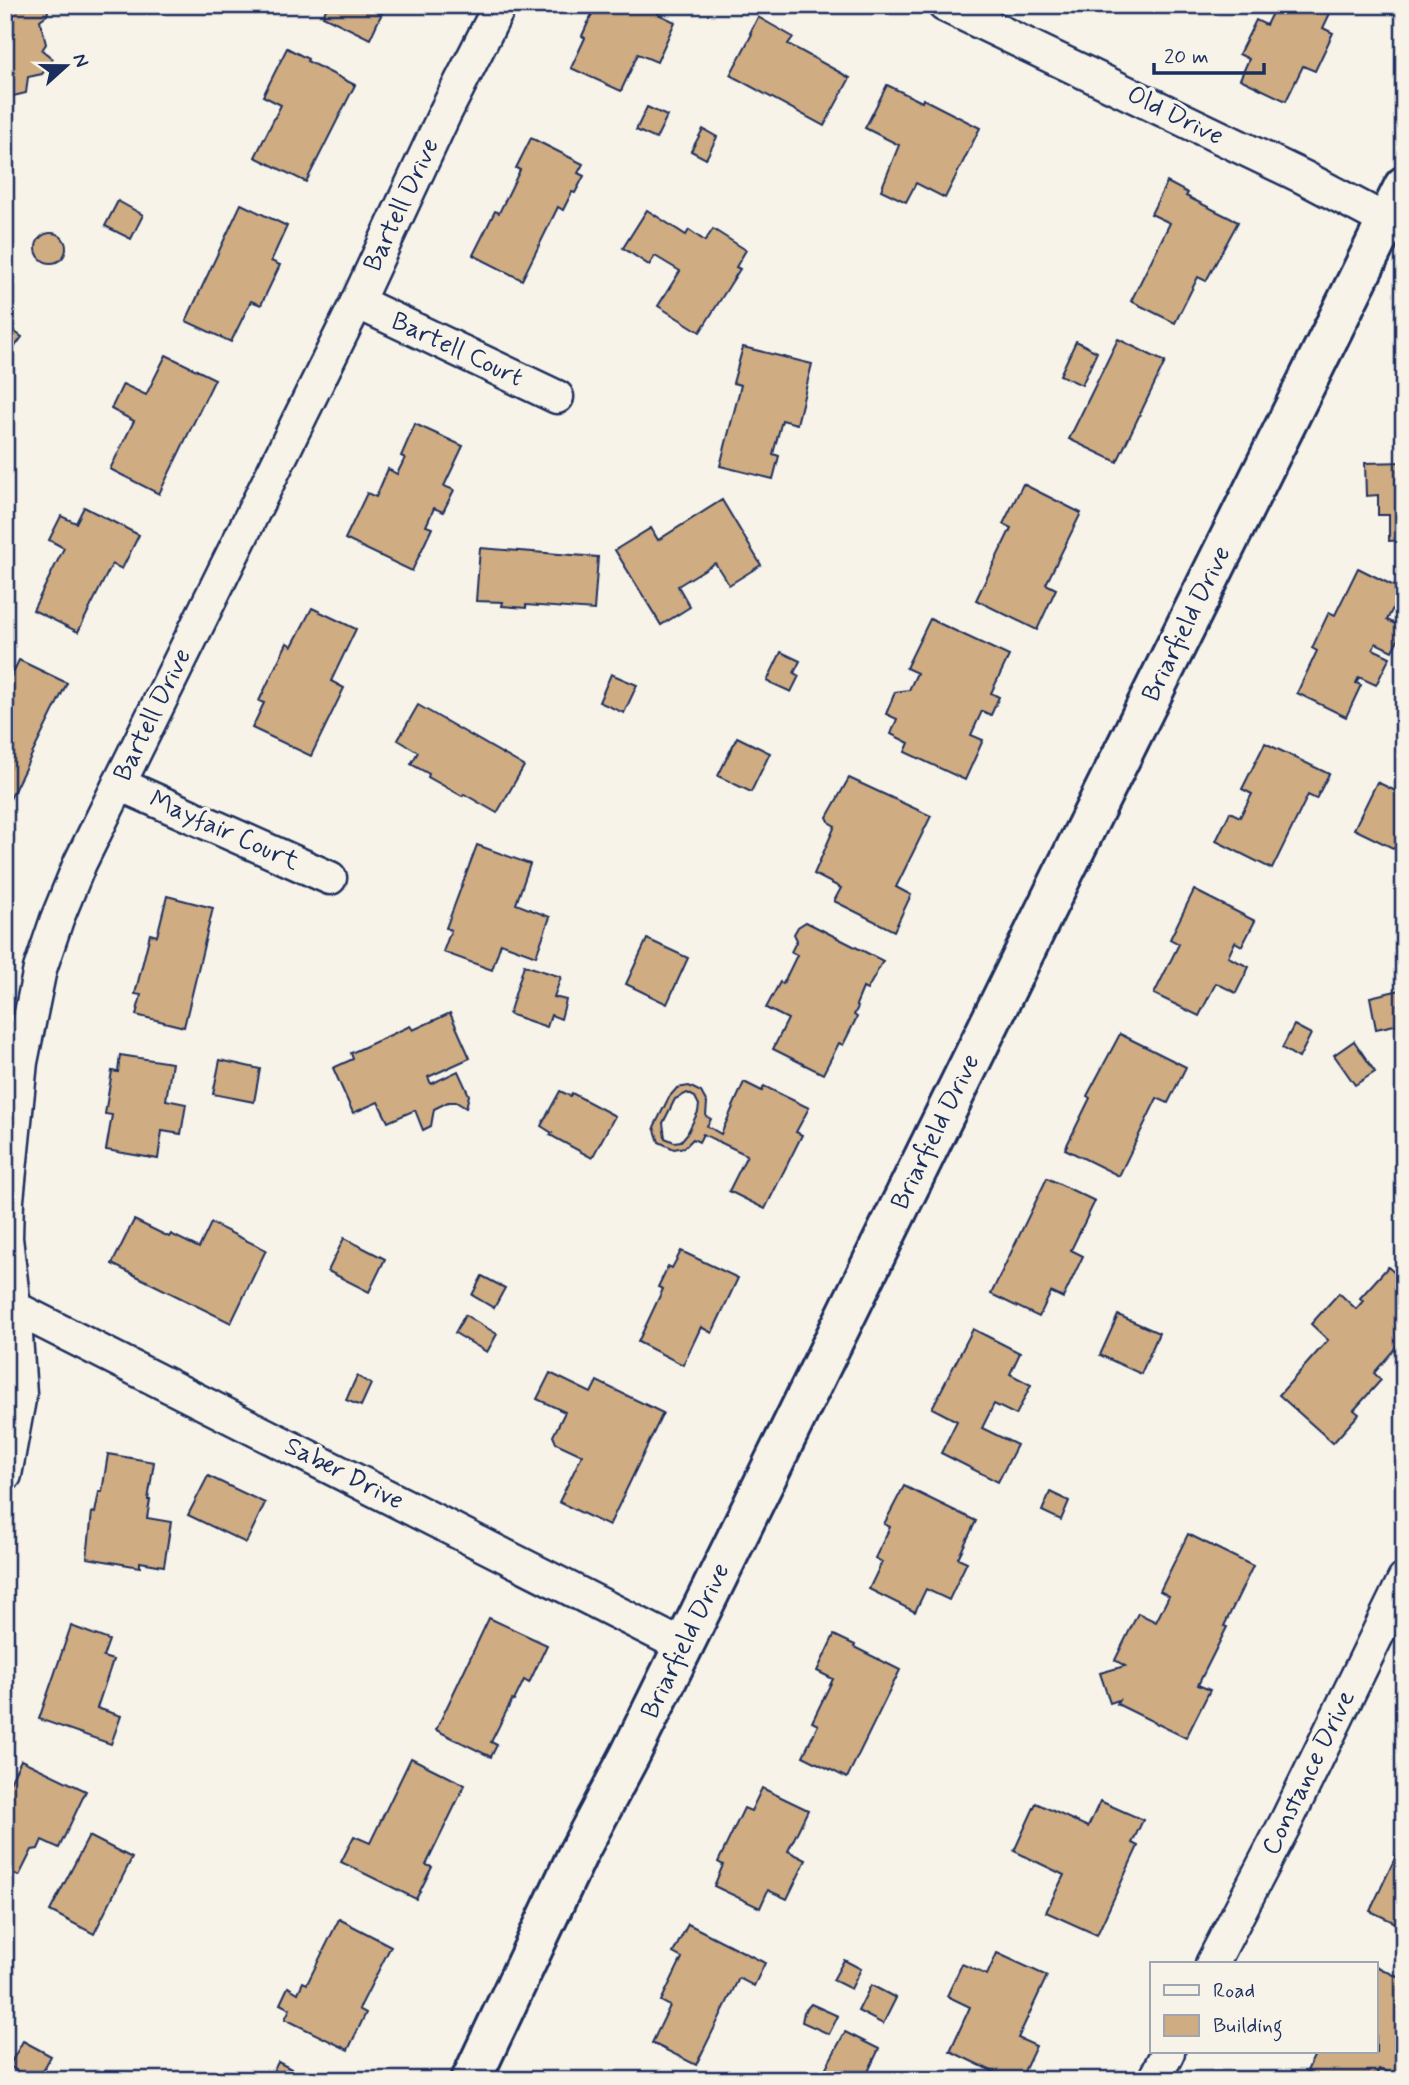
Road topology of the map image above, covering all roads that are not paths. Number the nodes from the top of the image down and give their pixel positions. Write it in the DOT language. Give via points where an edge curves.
graph roads {
  1 [pos="500,5"];
  2 [pos="944,5"];
  3 [pos="1398,212"];
  4 [pos="358,302"];
  5 [pos="557,397"];
  6 [pos="119,784"];
  7 [pos="330,878"];
  8 [pos="10,1305"];
  9 [pos="5,1475"];
  10 [pos="1404,1580"];
  11 [pos="683,1646"];
  12 [pos="1213,1962"];
  13 [pos="1167,2054"];
  14 [pos="471,2080"];
  15 [pos="1154,2080"];
  1 -- 4 [label="street, Bartell Drive"];
  2 -- 3 [label="street, Old Drive"];
  3 -- 11 [label="street, Briarfield Drive"];
  4 -- 5 [label="street, Bartell Court"];
  4 -- 6 [label="street, Bartell Drive"];
  6 -- 7 [label="street, Mayfair Court"];
  6 -- 8 [label="street, Bartell Drive" via="80,863 40,969 21,1062 7,1200"];
  8 -- 9 [label="street, Bartell Drive" via="20,1394"];
  8 -- 11 [label="street, Saber Drive"];
  10 -- 12 [label="street, Constance Drive"];
  11 -- 14 [label="street, Briarfield Drive"];
  13 -- 15 [label="street"];
}
